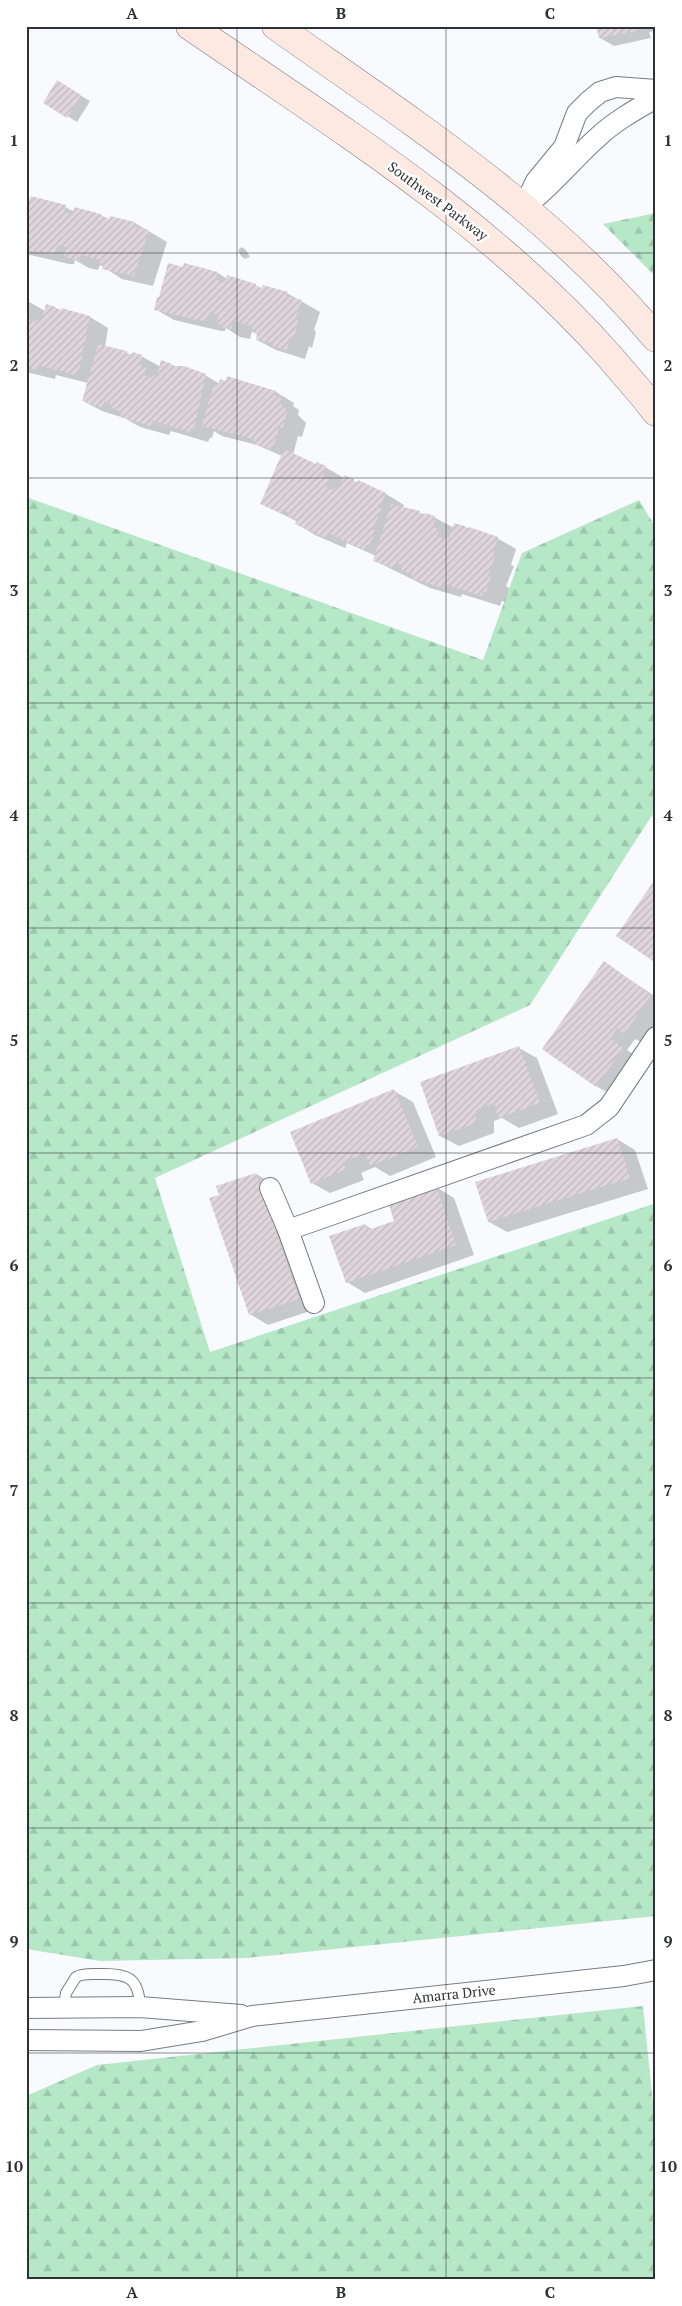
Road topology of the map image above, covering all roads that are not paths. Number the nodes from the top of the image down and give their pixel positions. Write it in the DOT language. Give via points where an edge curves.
graph roads {
  1 [pos="190,26"];
  2 [pos="276,26"];
  3 [pos="656,90"];
  4 [pos="656,98"];
  5 [pos="524,206"];
  6 [pos="656,338"];
  7 [pos="656,412"];
  8 [pos="656,1036"];
  9 [pos="270,1188"];
  10 [pos="288,1230"];
  11 [pos="314,1303"];
  12 [pos="656,1970"];
  13 [pos="64,2007"];
  14 [pos="139,2007"];
  15 [pos="26,2008"];
  16 [pos="252,2016"];
  17 [pos="26,2040"];
  18 [pos="60,2040"];
  19 [pos="135,2041"];
  1 -- 7 [label="main road, Southwest Parkway" via="413,180 489,239 588,333"];
  2 -- 5 [label="main road" via="470,162"];
  3 -- 5 [label="street" via="616,88 600,92 588,102 577,113 564,147 536,181"];
  4 -- 5 [label="street" via="623,116 547,190"];
  5 -- 6 [label="main road" via="589,267"];
  8 -- 10 [label="street" via="609,1106 586,1125"];
  9 -- 10 [label="street"];
  10 -- 11 [label="street"];
  12 -- 16 [label="street, Amarra Drive"];
  13 -- 14 [label="street, Amarra Drive"];
  13 -- 14 [label="lane" via="66,1993 76,1977 118,1974 130,1978 138,1987"];
  13 -- 15 [label="street, Amarra Drive"];
  13 -- 18 [label="street"];
  14 -- 16 [label="street, Amarra Drive"];
  14 -- 19 [label="street"];
  16 -- 19 [label="street, Amarra Drive" via="202,2031"];
  17 -- 18 [label="street, Amarra Drive"];
  18 -- 19 [label="street, Amarra Drive"];
}
